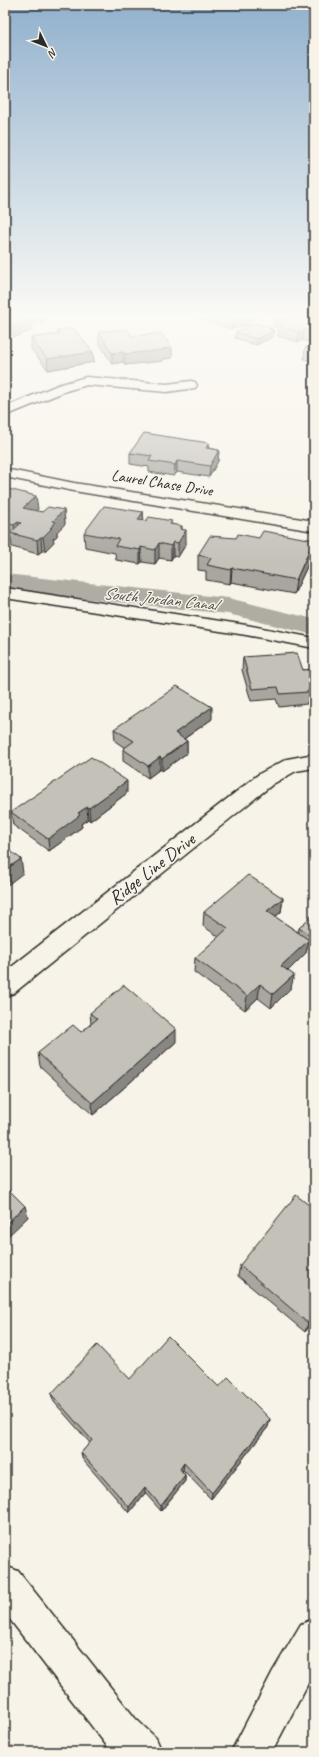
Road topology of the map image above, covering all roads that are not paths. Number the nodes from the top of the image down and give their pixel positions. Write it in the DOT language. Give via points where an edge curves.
graph roads {
  1 [pos="34,400"];
  2 [pos="5,412"];
  3 [pos="5,473"];
  4 [pos="314,526"];
  5 [pos="5,593"];
  6 [pos="314,644"];
  7 [pos="309,761"];
  8 [pos="5,986"];
  9 [pos="6,1587"];
  10 [pos="314,1637"];
  11 [pos="142,1752"];
  12 [pos="251,1752"];
  1 -- 2 [label="street"];
  3 -- 4 [label="street, Laurel Chase Drive" via="74,487"];
  5 -- 6 [label="street" via="246,630"];
  7 -- 8 [label="street, Ridge Line Drive" via="283,768 266,779"];
  9 -- 11 [label="street" via="121,1732"];
  10 -- 12 [label="street"];
}
